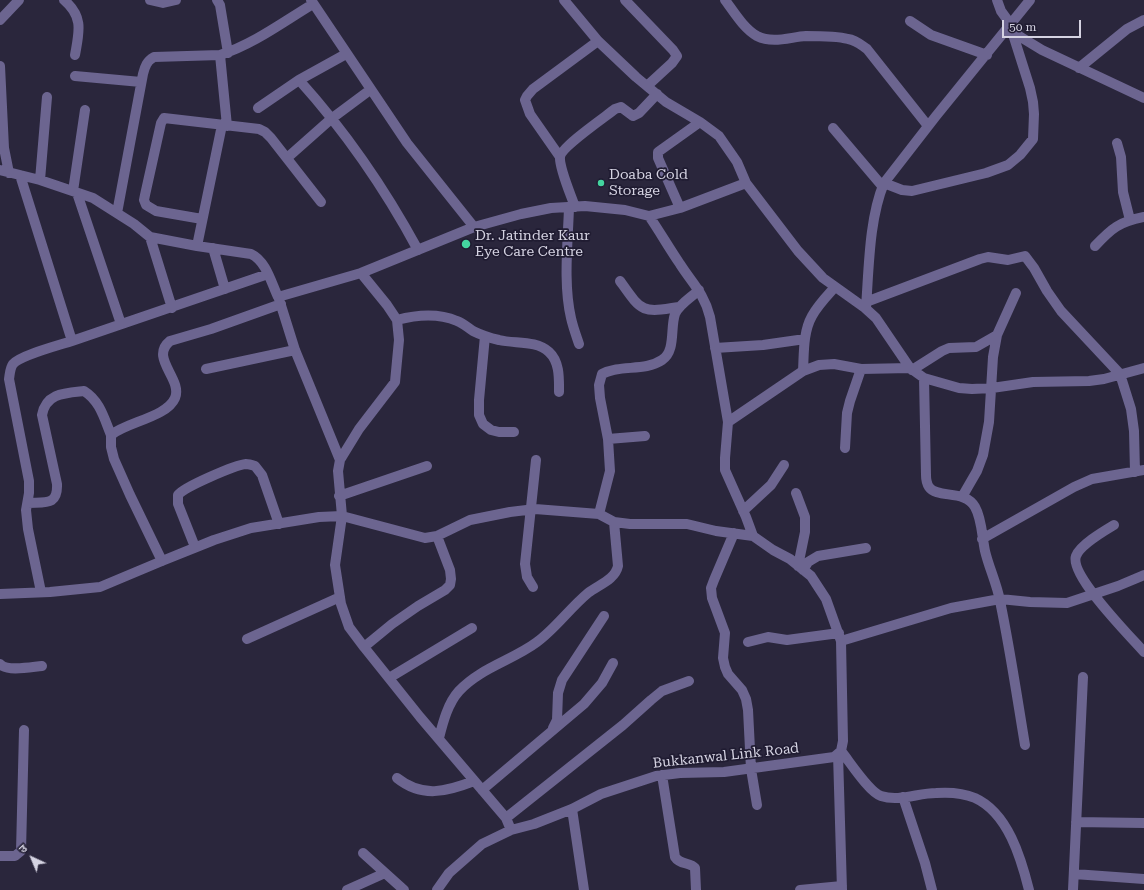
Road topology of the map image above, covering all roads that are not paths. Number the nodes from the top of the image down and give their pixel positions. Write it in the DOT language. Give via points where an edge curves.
graph roads {
  1 [pos="64,0"];
  2 [pos="150,0"];
  3 [pos="176,0"];
  4 [pos="217,0"];
  5 [pos="564,0"];
  6 [pos="625,0"];
  7 [pos="725,0"];
  8 [pos="997,0"];
  9 [pos="1030,0"];
  10 [pos="18,1"];
  11 [pos="312,2"];
  12 [pos="0,20"];
  13 [pos="1144,20"];
  14 [pos="910,21"];
  15 [pos="1010,25"];
  16 [pos="598,41"];
  17 [pos="224,54"];
  18 [pos="346,54"];
  19 [pos="75,55"];
  20 [pos="987,55"];
  21 [pos="0,66"];
  22 [pos="1079,68"];
  23 [pos="75,76"];
  24 [pos="299,80"];
  25 [pos="141,82"];
  26 [pos="647,86"];
  27 [pos="370,90"];
  28 [pos="657,94"];
  29 [pos="47,97"];
  30 [pos="1144,98"];
  31 [pos="258,108"];
  32 [pos="85,110"];
  33 [pos="331,119"];
  34 [pos="700,122"];
  35 [pos="224,126"];
  36 [pos="928,126"];
  37 [pos="833,128"];
  38 [pos="1117,143"];
  39 [pos="560,157"];
  40 [pos="287,158"];
  41 [pos="5,172"];
  42 [pos="20,175"];
  43 [pos="40,180"];
  44 [pos="746,183"];
  45 [pos="884,185"];
  46 [pos="75,192"];
  47 [pos="321,202"];
  48 [pos="572,207"];
  49 [pos="680,208"];
  50 [pos="117,213"];
  51 [pos="649,216"];
  52 [pos="1144,217"];
  53 [pos="202,220"];
  54 [pos="1130,220"];
  55 [pos="474,227"];
  56 [pos="150,237"];
  57 [pos="197,246"];
  58 [pos="1095,246"];
  59 [pos="213,248"];
  60 [pos="418,250"];
  61 [pos="361,273"];
  62 [pos="268,274"];
  63 [pos="620,281"];
  64 [pos="835,287"];
  65 [pos="225,290"];
  66 [pos="700,290"];
  67 [pos="1016,293"];
  68 [pos="280,300"];
  69 [pos="866,305"];
  70 [pos="679,307"];
  71 [pos="172,308"];
  72 [pos="397,320"];
  73 [pos="121,324"];
  74 [pos="997,335"];
  75 [pos="485,336"];
  76 [pos="805,339"];
  77 [pos="72,341"];
  78 [pos="579,344"];
  79 [pos="715,348"];
  80 [pos="295,350"];
  81 [pos="1144,368"];
  82 [pos="206,369"];
  83 [pos="861,369"];
  84 [pos="911,369"];
  85 [pos="803,371"];
  86 [pos="1120,374"];
  87 [pos="924,378"];
  88 [pos="992,388"];
  89 [pos="559,392"];
  90 [pos="728,422"];
  91 [pos="514,432"];
  92 [pos="111,435"];
  93 [pos="645,436"];
  94 [pos="608,439"];
  95 [pos="845,448"];
  96 [pos="340,460"];
  97 [pos="536,460"];
  98 [pos="784,465"];
  99 [pos="428,466"];
  100 [pos="1139,471"];
  101 [pos="796,493"];
  102 [pos="339,496"];
  103 [pos="962,497"];
  104 [pos="28,503"];
  105 [pos="531,510"];
  106 [pos="743,511"];
  107 [pos="599,514"];
  108 [pos="342,516"];
  109 [pos="614,522"];
  110 [pos="279,524"];
  111 [pos="1114,524"];
  112 [pos="734,534"];
  113 [pos="437,536"];
  114 [pos="753,536"];
  115 [pos="982,539"];
  116 [pos="195,548"];
  117 [pos="866,548"];
  118 [pos="162,561"];
  119 [pos="801,568"];
  120 [pos="1144,575"];
  121 [pos="533,587"];
  122 [pos="41,592"];
  123 [pos="0,594"];
  124 [pos="1093,594"];
  125 [pos="340,597"];
  126 [pos="1000,599"];
  127 [pos="604,616"];
  128 [pos="472,628"];
  129 [pos="840,637"];
  130 [pos="247,639"];
  131 [pos="748,642"];
  132 [pos="364,647"];
  133 [pos="1144,652"];
  134 [pos="613,663"];
  135 [pos="0,664"];
  136 [pos="42,666"];
  137 [pos="1082,676"];
  138 [pos="388,678"];
  139 [pos="689,681"];
  140 [pos="24,730"];
  141 [pos="552,730"];
  142 [pos="439,738"];
  143 [pos="1025,745"];
  144 [pos="840,753"];
  145 [pos="751,769"];
  146 [pos="662,775"];
  147 [pos="397,778"];
  148 [pos="474,781"];
  149 [pos="482,790"];
  150 [pos="903,797"];
  151 [pos="757,805"];
  152 [pos="572,809"];
  153 [pos="506,818"];
  154 [pos="1076,822"];
  155 [pos="1144,822"];
  156 [pos="511,830"];
  157 [pos="363,853"];
  158 [pos="0,856"];
  159 [pos="385,873"];
  160 [pos="1074,874"];
  161 [pos="1144,879"];
  162 [pos="842,888"];
  163 [pos="347,890"];
  164 [pos="404,890"];
  165 [pos="437,890"];
  166 [pos="584,890"];
  167 [pos="696,890"];
  168 [pos="800,890"];
  169 [pos="932,890"];
  170 [pos="1029,890"];
  171 [pos="1073,890"];
  1 -- 19 [label="street" via="71,6 79,22"];
  2 -- 3 [label="street" via="163,3"];
  4 -- 17 [label="street" via="220,5"];
  5 -- 16 [label="street"];
  6 -- 26 [label="street" via="677,56"];
  7 -- 36 [label="street" via="756,36 778,40 806,36 848,39 867,48"];
  8 -- 15 [label="street"];
  9 -- 15 [label="street"];
  10 -- 12 [label="street"];
  11 -- 17 [label="street" via="246,45"];
  11 -- 18 [label="street"];
  13 -- 22 [label="street" via="1127,28"];
  14 -- 20 [label="street" via="931,35"];
  15 -- 20 [label="street"];
  15 -- 22 [label="street" via="1027,41"];
  15 -- 45 [label="street" via="1033,102 1034,140 1008,165 986,174 912,191"];
  16 -- 26 [label="street"];
  16 -- 39 [label="street" via="533,89 525,100 530,114"];
  17 -- 25 [label="street" via="154,57 146,64"];
  17 -- 35 [label="street"];
  18 -- 24 [label="street"];
  18 -- 27 [label="street"];
  20 -- 36 [label="street"];
  21 -- 41 [label="street"];
  22 -- 30 [label="street"];
  23 -- 25 [label="street"];
  24 -- 31 [label="street"];
  24 -- 33 [label="street"];
  25 -- 50 [label="street"];
  26 -- 28 [label="street"];
  27 -- 33 [label="street"];
  27 -- 55 [label="street" via="407,143"];
  28 -- 34 [label="street"];
  28 -- 39 [label="street" via="633,116 622,107 615,109 568,145"];
  29 -- 43 [label="street"];
  32 -- 46 [label="street"];
  33 -- 40 [label="street"];
  33 -- 60 [label="street" via="398,213"];
  34 -- 44 [label="street" via="719,136 737,162"];
  34 -- 49 [label="street" via="658,152 658,158"];
  35 -- 40 [label="street" via="265,132"];
  35 -- 53 [label="street"];
  35 -- 53 [label="street" via="167,118 160,123 144,195 146,205 156,210"];
  36 -- 45 [label="street"];
  37 -- 45 [label="street"];
  38 -- 54 [label="street" via="1121,157 1121,183"];
  39 -- 48 [label="street"];
  40 -- 47 [label="street"];
  41 -- 42 [label="street"];
  42 -- 43 [label="street"];
  42 -- 77 [label="street"];
  43 -- 46 [label="street"];
  44 -- 49 [label="street"];
  44 -- 64 [label="street" via="798,251"];
  45 -- 69 [label="street" via="871,238"];
  46 -- 50 [label="street" via="93,198"];
  46 -- 73 [label="street"];
  48 -- 51 [label="street" via="625,210"];
  48 -- 55 [label="street" via="521,214"];
  48 -- 78 [label="street" via="567,257 568,297"];
  49 -- 51 [label="street"];
  50 -- 56 [label="street"];
  51 -- 66 [label="street"];
  52 -- 54 [label="street"];
  53 -- 57 [label="street"];
  54 -- 58 [label="street" via="1114,227"];
  55 -- 60 [label="street"];
  56 -- 57 [label="street"];
  56 -- 71 [label="street"];
  57 -- 59 [label="street"];
  59 -- 62 [label="street" via="256,256"];
  59 -- 65 [label="street"];
  60 -- 61 [label="street"];
  61 -- 68 [label="street"];
  61 -- 72 [label="street"];
  62 -- 65 [label="street"];
  62 -- 68 [label="street"];
  63 -- 70 [label="street" via="641,308 658,310"];
  64 -- 69 [label="street"];
  64 -- 76 [label="street" via="811,317"];
  65 -- 71 [label="street"];
  66 -- 70 [label="street"];
  66 -- 79 [label="street" via="707,304"];
  67 -- 74 [label="street"];
  68 -- 80 [label="street"];
  68 -- 92 [label="street" via="211,329 166,344 163,350 164,359 174,383 174,400 159,412"];
  69 -- 84 [label="street"];
  69 -- 86 [label="street" via="980,259 988,257 1008,260 1025,256 1061,311"];
  70 -- 94 [label="street" via="675,314 670,347 664,360 648,366 616,368 602,374 599,385 600,398"];
  71 -- 73 [label="street"];
  72 -- 75 [label="street" via="410,317 444,317"];
  72 -- 96 [label="street" via="399,340 395,382 359,429"];
  73 -- 77 [label="street"];
  74 -- 84 [label="street" via="976,347 949,348"];
  74 -- 88 [label="street"];
  75 -- 89 [label="street" via="536,345 549,352 559,375"];
  75 -- 91 [label="street" via="479,415 483,424 491,430"];
  76 -- 79 [label="street"];
  76 -- 85 [label="street"];
  77 -- 104 [label="street" via="19,359 10,367 9,379 29,481"];
  79 -- 90 [label="street"];
  80 -- 82 [label="street"];
  80 -- 96 [label="street"];
  81 -- 86 [label="street"];
  83 -- 84 [label="street"];
  83 -- 85 [label="street" via="834,364 819,365"];
  83 -- 95 [label="street" via="847,413"];
  84 -- 87 [label="street"];
  85 -- 90 [label="street"];
  86 -- 88 [label="street" via="1089,381 1033,382"];
  86 -- 100 [label="street" via="1131,409"];
  87 -- 88 [label="street" via="959,388"];
  87 -- 103 [label="street" via="927,482 933,491"];
  88 -- 103 [label="street" via="983,455"];
  90 -- 106 [label="street" via="726,470"];
  92 -- 104 [label="street" via="98,404 84,391 48,400 43,407 42,415 57,493 51,502"];
  92 -- 118 [label="street" via="114,459"];
  93 -- 94 [label="street"];
  94 -- 107 [label="street" via="610,471"];
  96 -- 102 [label="street"];
  97 -- 105 [label="street"];
  98 -- 106 [label="street" via="771,485"];
  99 -- 102 [label="street"];
  100 -- 115 [label="street" via="1092,479"];
  101 -- 119 [label="street" via="805,517"];
  102 -- 108 [label="street"];
  103 -- 115 [label="street" via="974,505 979,515"];
  104 -- 122 [label="street" via="27,519"];
  105 -- 107 [label="street"];
  105 -- 113 [label="street" via="470,520"];
  105 -- 121 [label="street" via="525,564 527,577"];
  106 -- 114 [label="street"];
  107 -- 109 [label="street"];
  108 -- 110 [label="street"];
  108 -- 113 [label="street" via="425,538"];
  108 -- 125 [label="street" via="335,565"];
  109 -- 112 [label="street" via="687,524"];
  109 -- 142 [label="street" via="617,572 578,602 537,642 473,679 459,691 451,702"];
  110 -- 116 [label="street" via="251,528"];
  110 -- 116 [label="street" via="262,475 255,466 246,464 210,477 178,495 178,504"];
  111 -- 124 [label="street" via="1077,554 1075,562 1078,570"];
  112 -- 114 [label="street"];
  112 -- 145 [label="street" via="714,580 712,598 725,633 725,667 746,699"];
  113 -- 132 [label="street" via="450,570 450,586 392,624"];
  114 -- 119 [label="street"];
  115 -- 126 [label="street"];
  116 -- 118 [label="street"];
  117 -- 119 [label="street" via="818,556"];
  118 -- 122 [label="street" via="100,587"];
  119 -- 129 [label="street" via="811,576 826,599"];
  120 -- 124 [label="street"];
  122 -- 123 [label="street"];
  124 -- 126 [label="street" via="1066,603"];
  124 -- 133 [label="street"];
  125 -- 130 [label="street"];
  125 -- 132 [label="street" via="349,627"];
  126 -- 129 [label="street" via="951,608"];
  126 -- 143 [label="street"];
  127 -- 141 [label="street" via="562,680 558,692 557,720"];
  128 -- 138 [label="street"];
  129 -- 131 [label="street" via="787,640 768,637"];
  129 -- 144 [label="street" via="843,741"];
  132 -- 138 [label="street"];
  134 -- 141 [label="street" via="595,692"];
  135 -- 136 [label="street" via="8,669"];
  137 -- 154 [label="street"];
  138 -- 142 [label="street"];
  139 -- 153 [label="street" via="668,689 651,700 624,725"];
  140 -- 158 [label="street" via="21,851 15,856"];
  141 -- 149 [label="street"];
  142 -- 148 [label="street"];
  144 -- 145 [label="street, Bukkanwal Link Road" via="834,757"];
  144 -- 150 [label="street" via="875,792 881,796"];
  144 -- 162 [label="street"];
  145 -- 146 [label="street, Bukkanwal Link Road"];
  145 -- 151 [label="street"];
  146 -- 152 [label="street, Bukkanwal Link Road" via="601,794"];
  146 -- 167 [label="street" via="675,857 695,868"];
  147 -- 148 [label="street" via="406,786 427,791 457,788"];
  148 -- 149 [label="street"];
  149 -- 153 [label="street"];
  150 -- 169 [label="street"];
  150 -- 170 [label="street" via="935,792 976,798 992,810 1007,829 1023,867"];
  152 -- 156 [label="street, Bukkanwal Link Road"];
  152 -- 166 [label="street"];
  153 -- 156 [label="street"];
  154 -- 155 [label="street"];
  154 -- 160 [label="street"];
  156 -- 165 [label="street, Bukkanwal Link Road" via="482,844 449,873"];
  157 -- 159 [label="street"];
  159 -- 163 [label="street"];
  159 -- 164 [label="street"];
  160 -- 161 [label="street"];
  160 -- 171 [label="street"];
  162 -- 168 [label="street"];
}
